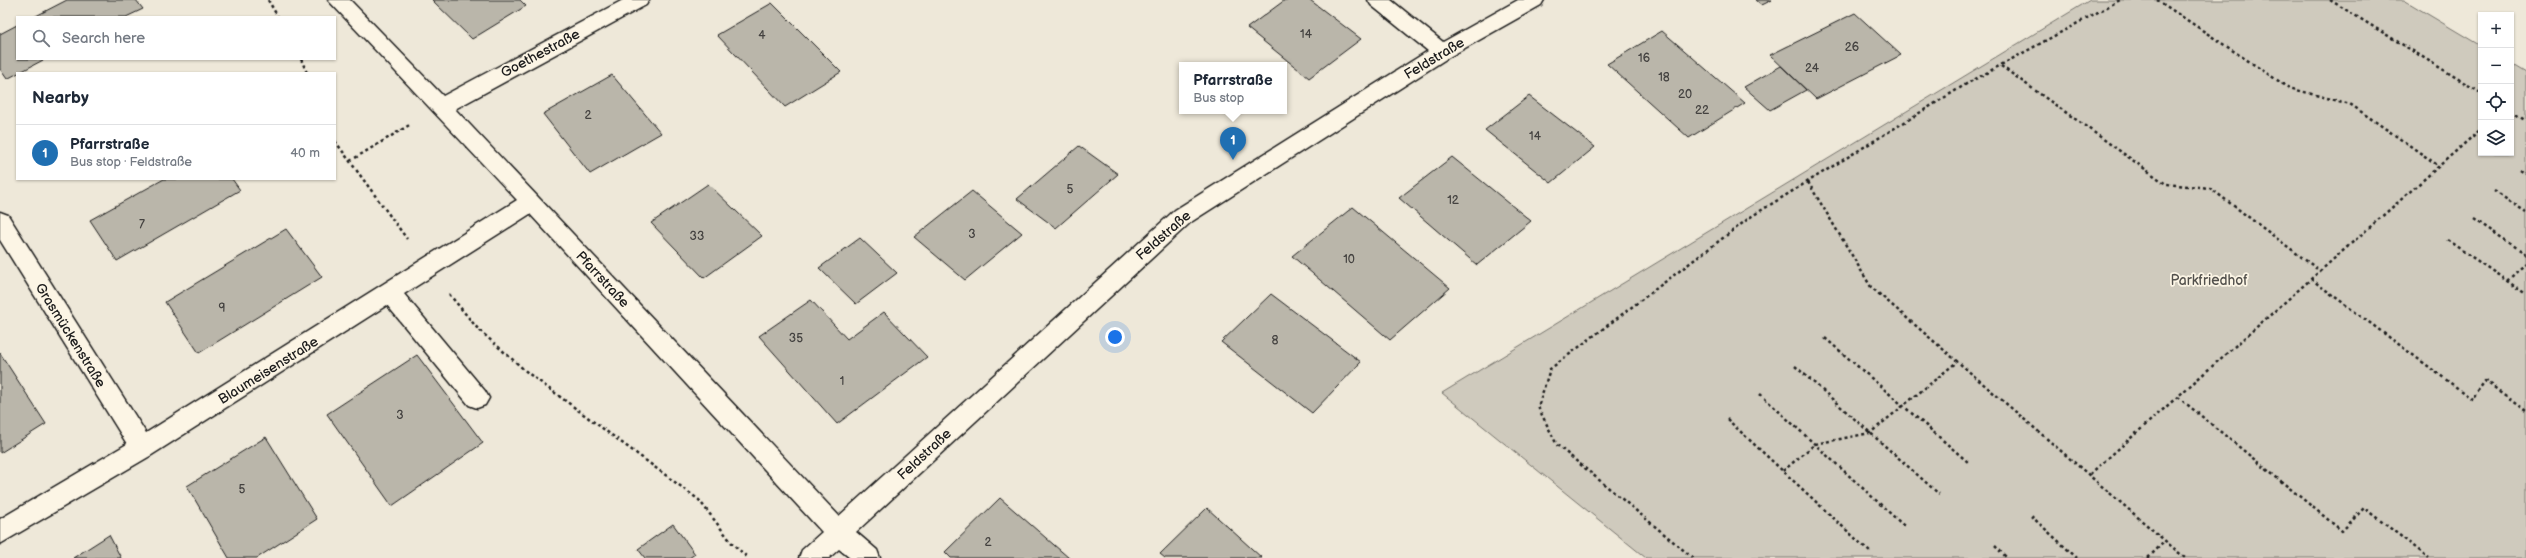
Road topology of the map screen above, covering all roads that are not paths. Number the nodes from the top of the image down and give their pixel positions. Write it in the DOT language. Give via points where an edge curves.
graph roads {
  1 [pos="338,0"];
  2 [pos="639,0"];
  3 [pos="1378,0"];
  4 [pos="1534,0"];
  5 [pos="1442,52"];
  6 [pos="441,107"];
  7 [pos="532,202"];
  8 [pos="0,221"];
  9 [pos="390,292"];
  10 [pos="477,398"];
  11 [pos="142,448"];
  12 [pos="0,532"];
  13 [pos="838,532"];
  14 [pos="811,558"];
  15 [pos="868,558"];
  1 -- 6 [label="street, Pfarrstraße"];
  2 -- 6 [label="street, Goethestraße"];
  3 -- 5 [label="street"];
  4 -- 5 [label="street, Feldstraße"];
  5 -- 13 [label="street, Feldstraße" via="1183,216"];
  6 -- 7 [label="street, Pfarrstraße"];
  7 -- 9 [label="street, Blaumeisenstraße"];
  7 -- 13 [label="street, Pfarrstraße"];
  8 -- 11 [label="street, Grasmückenstraße"];
  9 -- 10 [label="street"];
  9 -- 11 [label="street, Blaumeisenstraße"];
  11 -- 12 [label="street, Blaumeisenstraße"];
  13 -- 14 [label="street, Feldstraße"];
  13 -- 15 [label="street, Pfarrstraße"];
}
